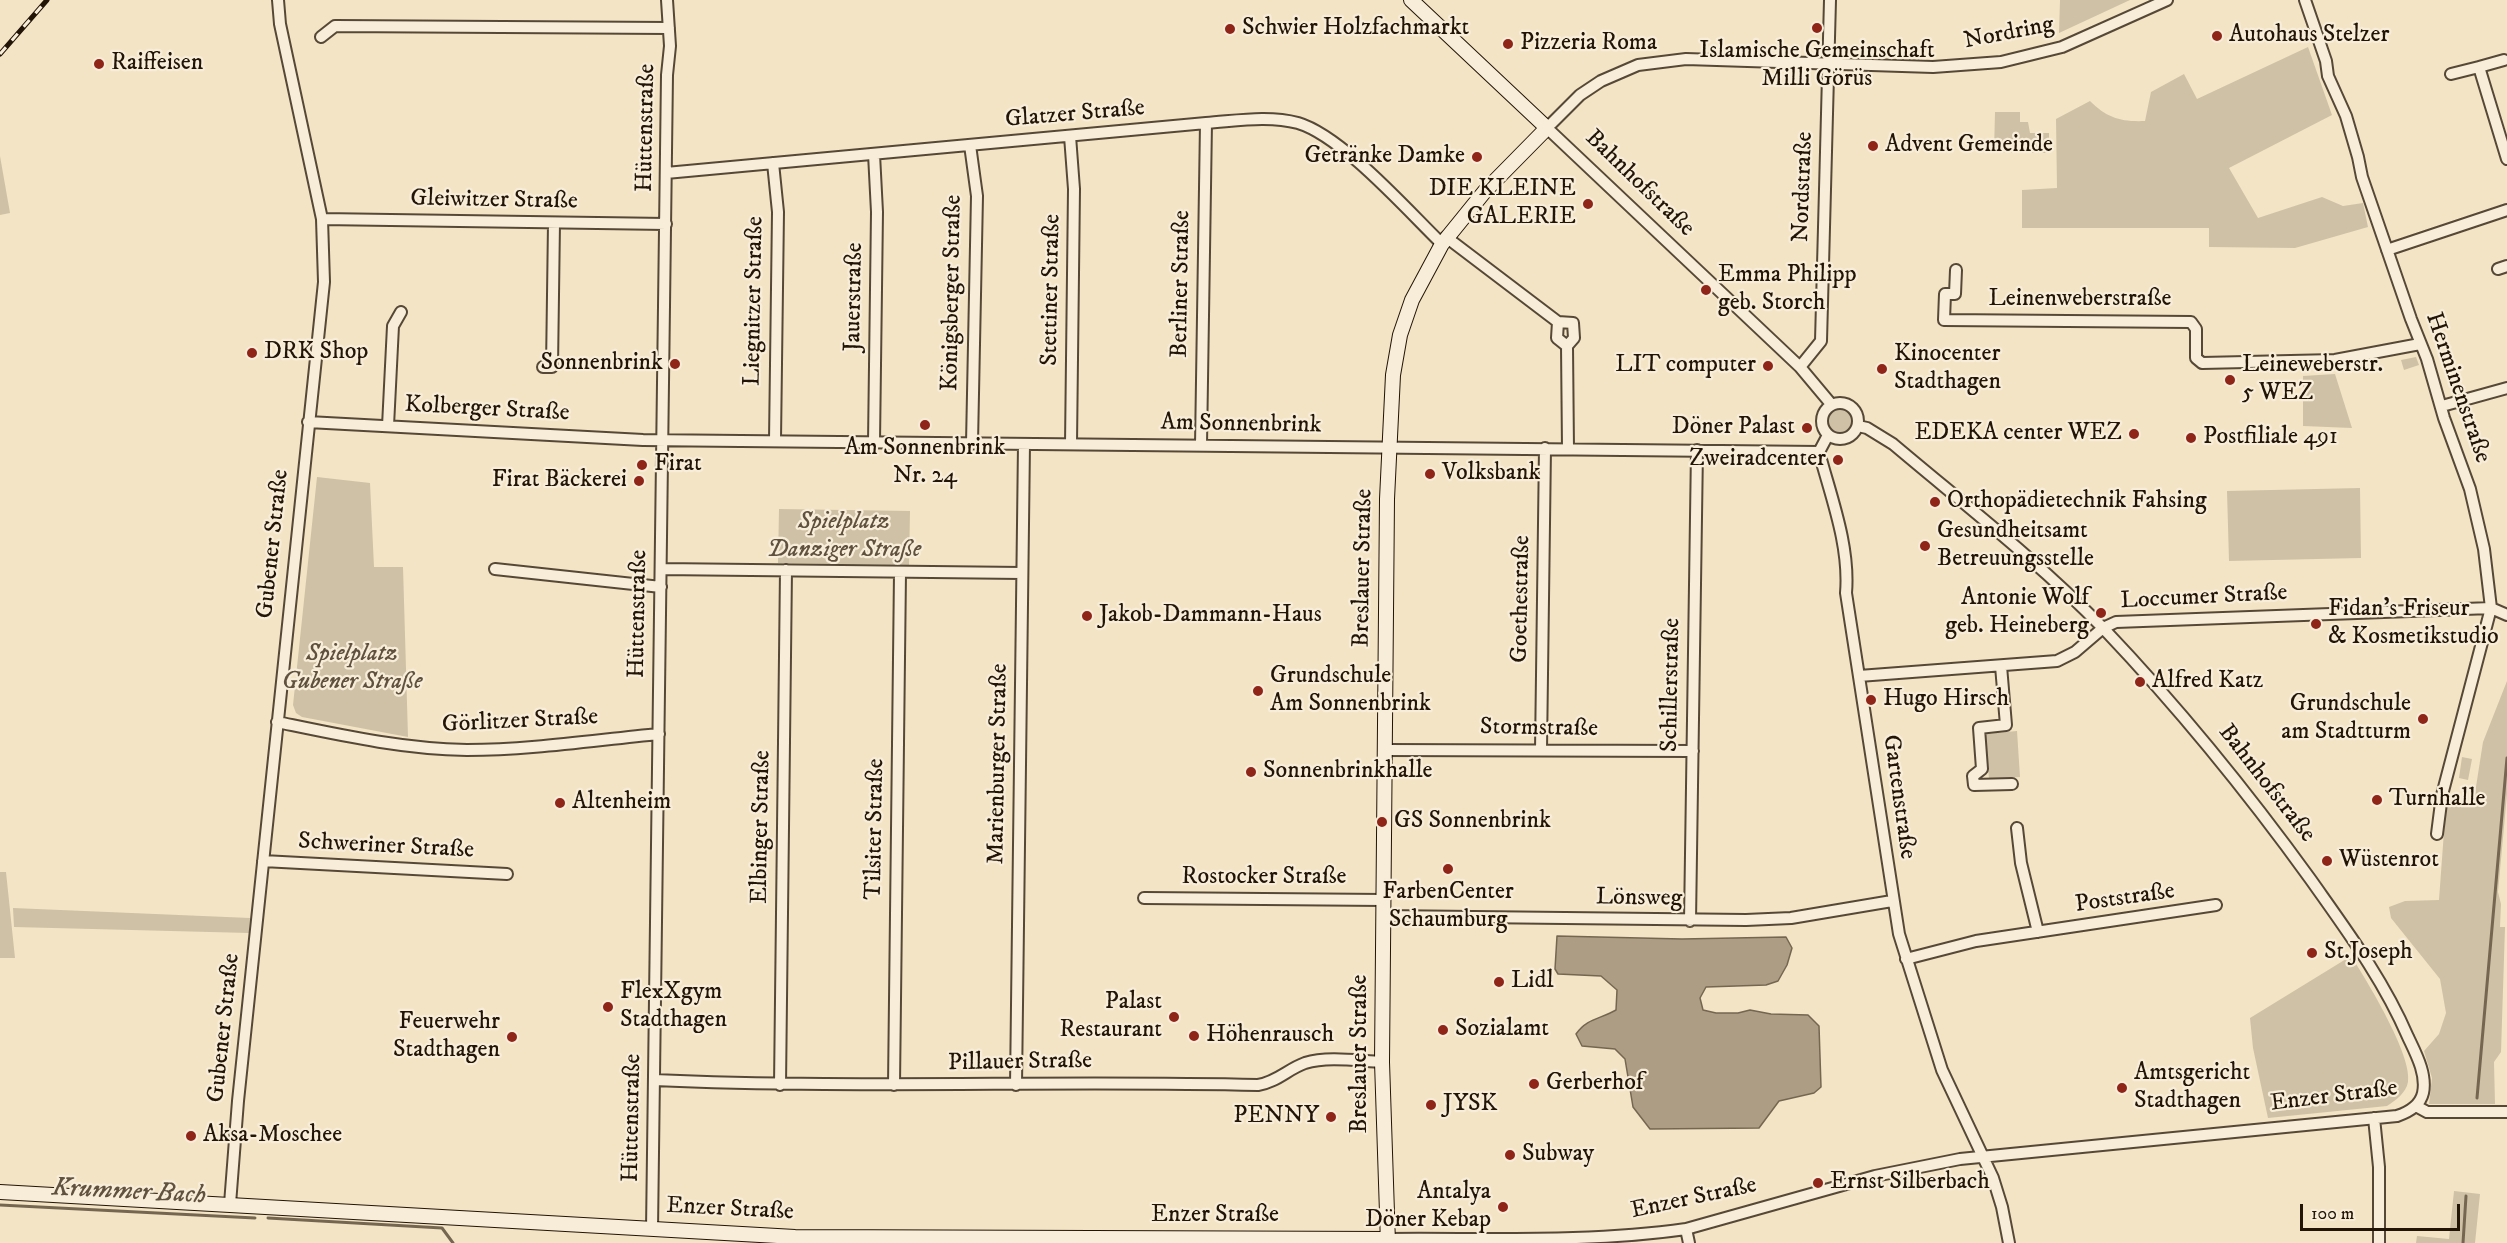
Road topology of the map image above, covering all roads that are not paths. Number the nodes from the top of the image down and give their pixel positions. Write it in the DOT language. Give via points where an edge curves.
graph roads {
  1 [pos="278,0"];
  2 [pos="667,0"];
  3 [pos="1411,0"];
  4 [pos="1830,0"];
  5 [pos="2167,0"];
  6 [pos="2305,0"];
  7 [pos="669,28"];
  8 [pos="321,37"];
  9 [pos="2504,60"];
  10 [pos="1828,64"];
  11 [pos="2479,67"];
  12 [pos="2451,74"];
  13 [pos="1206,123"];
  14 [pos="1547,128"];
  15 [pos="1070,136"];
  16 [pos="970,145"];
  17 [pos="873,154"];
  18 [pos="2507,159"];
  19 [pos="773,163"];
  20 [pos="666,173"];
  21 [pos="2507,210"];
  22 [pos="322,219"];
  23 [pos="554,223"];
  24 [pos="666,224"];
  25 [pos="1444,240"];
  26 [pos="2387,250"];
  27 [pos="1956,270"];
  28 [pos="401,312"];
  29 [pos="2420,344"];
  30 [pos="543,368"];
  31 [pos="1800,368"];
  32 [pos="2507,388"];
  33 [pos="1832,404"];
  34 [pos="2442,406"];
  35 [pos="308,422"];
  36 [pos="388,426"];
  37 [pos="1858,426"];
  38 [pos="1828,435"];
  39 [pos="663,440"];
  40 [pos="775,440"];
  41 [pos="874,442"];
  42 [pos="972,443"];
  43 [pos="1024,444"];
  44 [pos="1071,444"];
  45 [pos="1201,445"];
  46 [pos="1388,448"];
  47 [pos="1545,448"];
  48 [pos="1568,449"];
  49 [pos="1697,450"];
  50 [pos="1819,452"];
  51 [pos="495,569"];
  52 [pos="661,569"];
  53 [pos="786,570"];
  54 [pos="900,573"];
  55 [pos="1022,573"];
  56 [pos="661,587"];
  57 [pos="2491,608"];
  58 [pos="2507,615"];
  59 [pos="2103,628"];
  60 [pos="2001,666"];
  61 [pos="1859,676"];
  62 [pos="277,722"];
  63 [pos="659,734"];
  64 [pos="1385,750"];
  65 [pos="1542,750"];
  66 [pos="1693,751"];
  67 [pos="2012,784"];
  68 [pos="2017,828"];
  69 [pos="2438,834"];
  70 [pos="263,861"];
  71 [pos="507,874"];
  72 [pos="1144,898"];
  73 [pos="1384,900"];
  74 [pos="1892,901"];
  75 [pos="2216,905"];
  76 [pos="1383,916"];
  77 [pos="1690,921"];
  78 [pos="2038,932"];
  79 [pos="1906,959"];
  80 [pos="1382,1062"];
  81 [pos="654,1080"];
  82 [pos="780,1085"];
  83 [pos="894,1085"];
  84 [pos="1016,1085"];
  85 [pos="2416,1106"];
  86 [pos="2507,1112"];
  87 [pos="2374,1118"];
  88 [pos="1983,1156"];
  89 [pos="0,1192"];
  90 [pos="230,1204"];
  91 [pos="1686,1228"];
  92 [pos="652,1229"];
  93 [pos="1387,1241"];
  94 [pos="1689,1243"];
  95 [pos="2009,1243"];
  96 [pos="2379,1243"];
  1 -- 22 [label="street, Gubener Straße"];
  2 -- 7 [label="street, Hüttenstraße"];
  3 -- 14 [label="main road, Bahnhofstraße"];
  4 -- 10 [label="street, Nordstraße"];
  5 -- 10 [label="street, Nordring" via="2062,47 2001,62 1933,67"];
  6 -- 26 [label="street, Herminenstraße"];
  7 -- 8 [label="street" via="335,26"];
  7 -- 20 [label="street, Hüttenstraße"];
  9 -- 11 [label="street"];
  10 -- 14 [label="street, Nordring" via="1686,59 1638,65 1580,95"];
  10 -- 31 [label="street, Nordstraße" via="1821,341"];
  11 -- 12 [label="street"];
  11 -- 18 [label="street"];
  13 -- 15 [label="street, Glatzer Straße"];
  13 -- 25 [label="street, Glatzer Straße" via="1275,119 1315,130 1342,148"];
  13 -- 45 [label="street, Berliner Straße"];
  14 -- 25 [label="main road, Breslauer Straße"];
  14 -- 31 [label="street, Bahnhofstraße"];
  15 -- 16 [label="street, Glatzer Straße"];
  15 -- 44 [label="street, Stettiner Straße" via="1074,189"];
  16 -- 17 [label="street, Glatzer Straße"];
  16 -- 42 [label="street, Königsberger Straße" via="977,196"];
  17 -- 19 [label="street, Glatzer Straße"];
  17 -- 41 [label="street, Jauerstraße" via="877,212"];
  19 -- 20 [label="street, Glatzer Straße"];
  19 -- 40 [label="street, Liegnitzer Straße" via="778,212"];
  20 -- 24 [label="street, Hüttenstraße"];
  21 -- 26 [label="street"];
  22 -- 23 [label="street, Gleiwitzer Straße"];
  22 -- 35 [label="street, Gubener Straße" via="324,282"];
  23 -- 24 [label="street, Gleiwitzer Straße"];
  23 -- 30 [label="street" via="552,367"];
  24 -- 39 [label="street, Hüttenstraße"];
  25 -- 46 [label="main road, Breslauer Straße" via="1412,300 1400,335"];
  25 -- 48 [label="street, Glatzer Straße" via="1558,322 1557,338 1567,346"];
  26 -- 29 [label="street, Herminenstraße"];
  27 -- 29 [label="street, Leinenweberstraße" via="1955,294 1945,294 1944,320 2191,322 2196,329 2196,358 2202,363 2335,360"];
  28 -- 36 [label="street" via="393,326"];
  29 -- 34 [label="street, Herminenstraße"];
  31 -- 33 [label="street, Bahnhofstraße"];
  32 -- 34 [label="street"];
  33 -- 37 [label="street" via="1850,404 1858,413"];
  33 -- 38 [label="street" via="1822,419"];
  34 -- 57 [label="street, Herminenstraße" via="2470,489 2484,549"];
  35 -- 36 [label="street, Kolberger Straße"];
  35 -- 62 [label="street, Gubener Straße"];
  36 -- 39 [label="street, Kolberger Straße"];
  37 -- 38 [label="street" via="1846,438"];
  37 -- 59 [label="street, Bahnhofstraße" via="1893,444 2045,573"];
  38 -- 50 [label="street"];
  39 -- 40 [label="street, Am Sonnenbrink"];
  39 -- 52 [label="street, Hüttenstraße"];
  40 -- 41 [label="street, Am Sonnenbrink"];
  41 -- 42 [label="street, Am Sonnenbrink"];
  42 -- 43 [label="street, Am Sonnenbrink"];
  43 -- 44 [label="street, Am Sonnenbrink"];
  43 -- 55 [label="street, Marienburger Straße"];
  44 -- 45 [label="street, Am Sonnenbrink"];
  45 -- 46 [label="street, Am Sonnenbrink"];
  46 -- 47 [label="street, Am Sonnenbrink"];
  46 -- 64 [label="main road, Breslauer Straße"];
  47 -- 48 [label="street, Am Sonnenbrink"];
  47 -- 65 [label="street, Goethestraße"];
  48 -- 49 [label="street, Am Sonnenbrink"];
  49 -- 50 [label="street, Am Sonnenbrink"];
  49 -- 66 [label="street, Schillerstraße"];
  50 -- 61 [label="street, Gartenstraße" via="1841,539"];
  51 -- 56 [label="street"];
  52 -- 53 [label="street"];
  52 -- 56 [label="street, Hüttenstraße"];
  53 -- 54 [label="street"];
  53 -- 82 [label="street, Elbinger Straße"];
  54 -- 55 [label="street"];
  54 -- 83 [label="street, Tilsiter Straße"];
  55 -- 84 [label="street, Marienburger Straße"];
  56 -- 63 [label="street, Hüttenstraße"];
  57 -- 58 [label="street"];
  57 -- 59 [label="street, Loccumer Straße" via="2132,621"];
  57 -- 69 [label="street, Herminenstraße" via="2442,795"];
  59 -- 60 [label="street, Loccumer Straße" via="2057,662"];
  59 -- 85 [label="street, Bahnhofstraße" via="2239,781 2367,958 2393,1002 2421,1067 2424,1084"];
  60 -- 61 [label="street, Loccumer Straße"];
  60 -- 67 [label="street" via="2006,725 1978,728 1982,769 1973,776 1974,785"];
  61 -- 74 [label="street, Gartenstraße"];
  62 -- 63 [label="street, Görlitzer Straße" via="392,744 466,750"];
  62 -- 70 [label="street, Gubener Straße"];
  63 -- 81 [label="street, Hüttenstraße"];
  64 -- 65 [label="street, Stormstraße"];
  64 -- 73 [label="main road, Breslauer Straße"];
  65 -- 66 [label="street, Stormstraße"];
  66 -- 77 [label="street, Schillerstraße"];
  68 -- 78 [label="street" via="2020,863"];
  70 -- 71 [label="street, Schweriner Straße"];
  70 -- 90 [label="street, Gubener Straße"];
  72 -- 73 [label="street, Rostocker Straße"];
  73 -- 76 [label="main road, Breslauer Straße"];
  74 -- 77 [label="street, Lönsweg" via="1791,918"];
  74 -- 79 [label="street, Gartenstraße"];
  75 -- 78 [label="street, Poststraße"];
  76 -- 77 [label="street, Lönsweg"];
  76 -- 80 [label="main road, Breslauer Straße"];
  78 -- 79 [label="street, Poststraße" via="1976,941"];
  79 -- 88 [label="street, Gartenstraße" via="1942,1070"];
  80 -- 84 [label="street, Pillauer Straße" via="1318,1061 1258,1084"];
  80 -- 93 [label="main road, Breslauer Straße"];
  81 -- 82 [label="street, Pillauer Straße"];
  81 -- 92 [label="street, Hüttenstraße"];
  82 -- 83 [label="street, Pillauer Straße"];
  83 -- 84 [label="street, Pillauer Straße"];
  85 -- 86 [label="street" via="2427,1112"];
  85 -- 87 [label="street, Enzer Straße" via="2397,1116"];
  87 -- 88 [label="street, Enzer Straße"];
  87 -- 96 [label="street" via="2379,1167"];
  88 -- 91 [label="street, Enzer Straße" via="1875,1176"];
  88 -- 95 [label="street, Gartenstraße" via="2002,1207"];
  89 -- 90 [label="main road, Enzer Straße"];
  90 -- 92 [label="main road, Enzer Straße"];
  91 -- 93 [label="street, Enzer Straße" via="1623,1238"];
  91 -- 94 [label="street"];
  92 -- 93 [label="main road, Enzer Straße" via="828,1238"];
}
